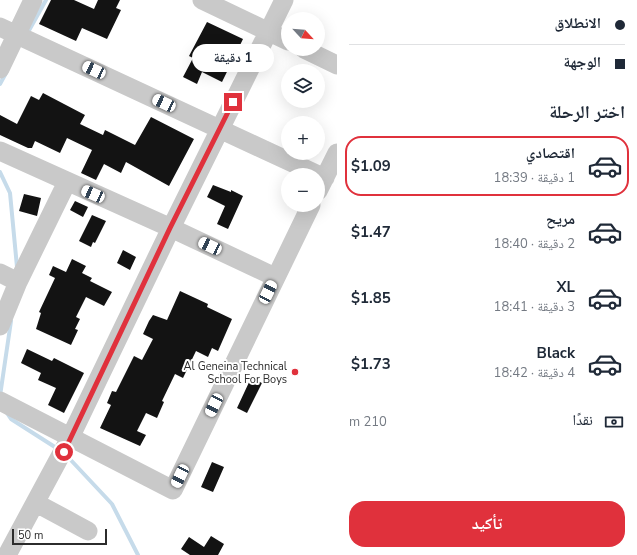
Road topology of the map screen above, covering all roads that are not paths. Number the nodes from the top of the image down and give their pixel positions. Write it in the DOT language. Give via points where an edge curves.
graph roads {
  1 [pos="33,0"];
  2 [pos="202,0"];
  3 [pos="284,0"];
  4 [pos="8,30"];
  5 [pos="268,32"];
  6 [pos="281,38"];
  7 [pos="319,56"];
  8 [pos="337,64"];
  9 [pos="0,69"];
  10 [pos="219,129"];
  11 [pos="0,151"];
  12 [pos="337,153"];
  13 [pos="290,168"];
  14 [pos="325,177"];
  15 [pos="67,182"];
  16 [pos="308,212"];
  17 [pos="170,228"];
  18 [pos="0,274"];
  19 [pos="275,277"];
  20 [pos="18,282"];
  21 [pos="0,326"];
  22 [pos="0,401"];
  23 [pos="70,438"];
  24 [pos="36,503"];
  25 [pos="88,531"];
  26 [pos="7,555"];
  1 -- 4 [label="street"];
  2 -- 5 [label="street"];
  3 -- 5 [label="street"];
  4 -- 9 [label="street"];
  4 -- 10 [label="street"];
  5 -- 6 [label="street"];
  5 -- 10 [label="street"];
  7 -- 8 [label="street"];
  10 -- 13 [label="street"];
  10 -- 17 [label="street"];
  11 -- 15 [label="street"];
  12 -- 14 [label="street"];
  15 -- 17 [label="street"];
  15 -- 20 [label="street"];
  16 -- 19 [label="street"];
  17 -- 19 [label="street"];
  17 -- 23 [label="street"];
  18 -- 20 [label="street"];
  19 -- 23 [label="street" via="173,490"];
  20 -- 21 [label="street"];
  22 -- 23 [label="street"];
  23 -- 24 [label="street"];
  24 -- 25 [label="street"];
  24 -- 26 [label="street"];
}
